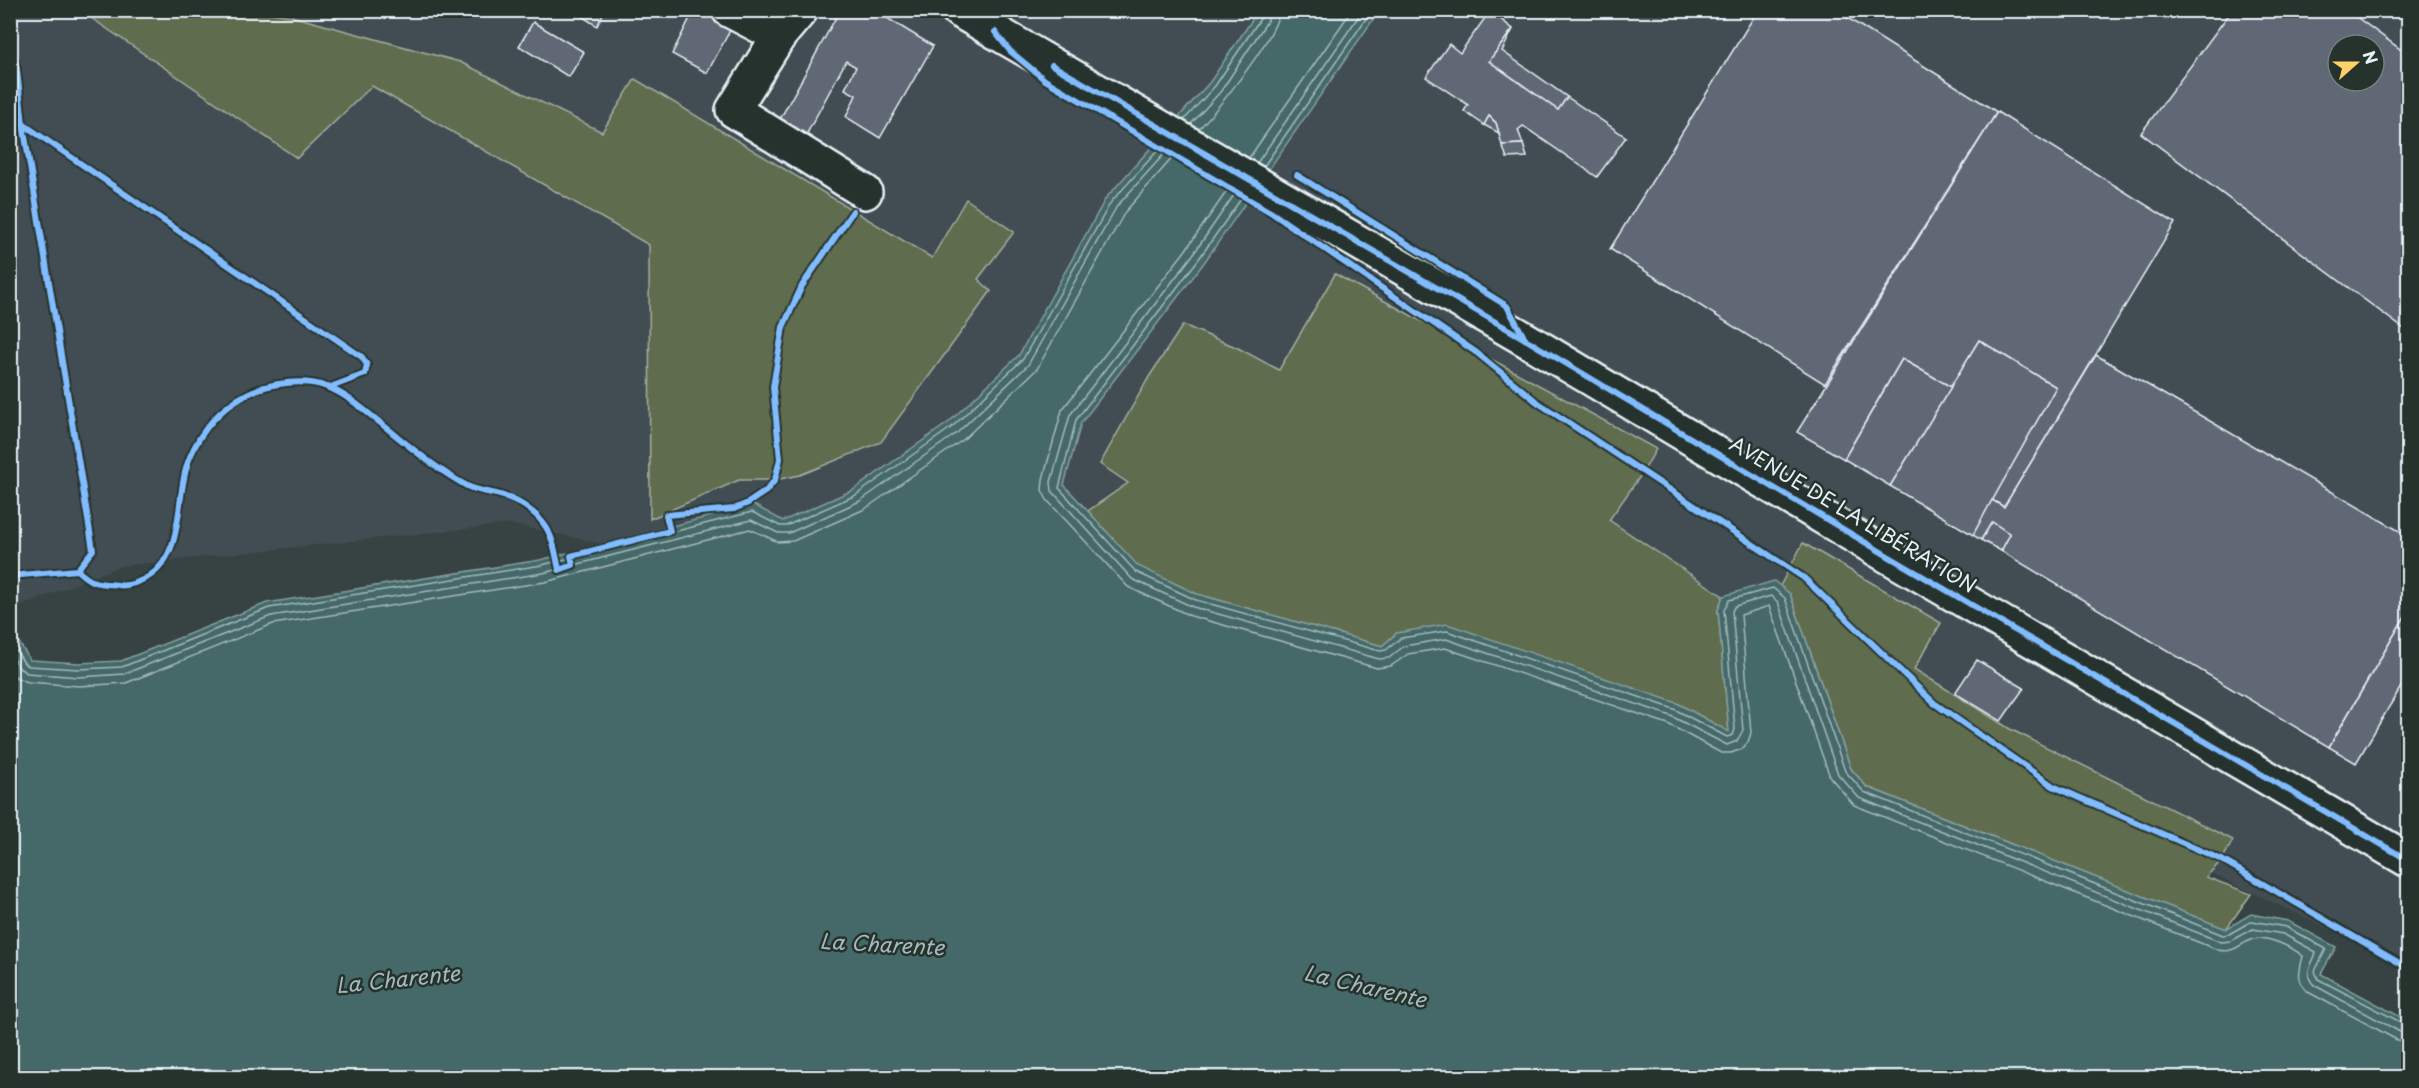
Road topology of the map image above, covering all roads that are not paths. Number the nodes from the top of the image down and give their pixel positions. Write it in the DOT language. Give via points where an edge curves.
graph roads {
  1 [pos="729,10"];
  2 [pos="801,10"];
  3 [pos="958,10"];
  4 [pos="779,36"];
  5 [pos="865,192"];
  6 [pos="2409,860"];
  1 -- 4 [label="main road"];
  2 -- 4 [label="main road"];
  3 -- 6 [label="main road, AVENUE DE LA LIBÉRATION"];
  4 -- 5 [label="main road" via="734,110"];
}
